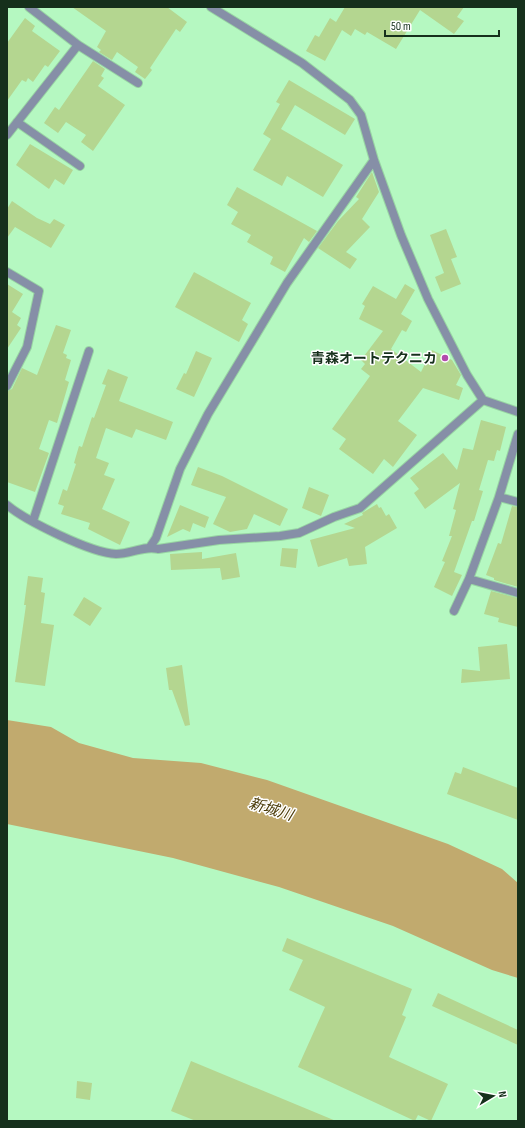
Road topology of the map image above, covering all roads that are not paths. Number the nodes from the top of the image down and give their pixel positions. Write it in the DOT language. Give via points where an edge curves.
graph roads {
  1 [pos="29,7"];
  2 [pos="211,7"];
  3 [pos="78,45"];
  4 [pos="138,83"];
  5 [pos="17,122"];
  6 [pos="7,135"];
  7 [pos="374,160"];
  8 [pos="80,166"];
  9 [pos="7,272"];
  10 [pos="89,351"];
  11 [pos="7,386"];
  12 [pos="483,400"];
  13 [pos="518,412"];
  14 [pos="518,434"];
  15 [pos="499,497"];
  16 [pos="518,502"];
  17 [pos="7,505"];
  18 [pos="32,521"];
  19 [pos="150,547"];
  20 [pos="469,579"];
  21 [pos="518,592"];
  22 [pos="454,611"];
  1 -- 3 [label="street"];
  2 -- 7 [label="street" via="302,63 350,100 361,115"];
  3 -- 4 [label="street"];
  3 -- 5 [label="street"];
  5 -- 6 [label="street"];
  5 -- 8 [label="street"];
  7 -- 12 [label="street" via="428,299 466,375"];
  7 -- 19 [label="street" via="287,283 208,414 180,469 156,538"];
  9 -- 11 [label="street" via="38,291 27,347"];
  10 -- 18 [label="street"];
  12 -- 13 [label="street"];
  12 -- 19 [label="street" via="360,508 298,533 219,540 158,549"];
  14 -- 15 [label="street"];
  15 -- 16 [label="street"];
  15 -- 20 [label="street"];
  17 -- 18 [label="street"];
  18 -- 19 [label="street" via="101,551 116,554 132,553"];
  20 -- 21 [label="street"];
  20 -- 22 [label="street"];
}
